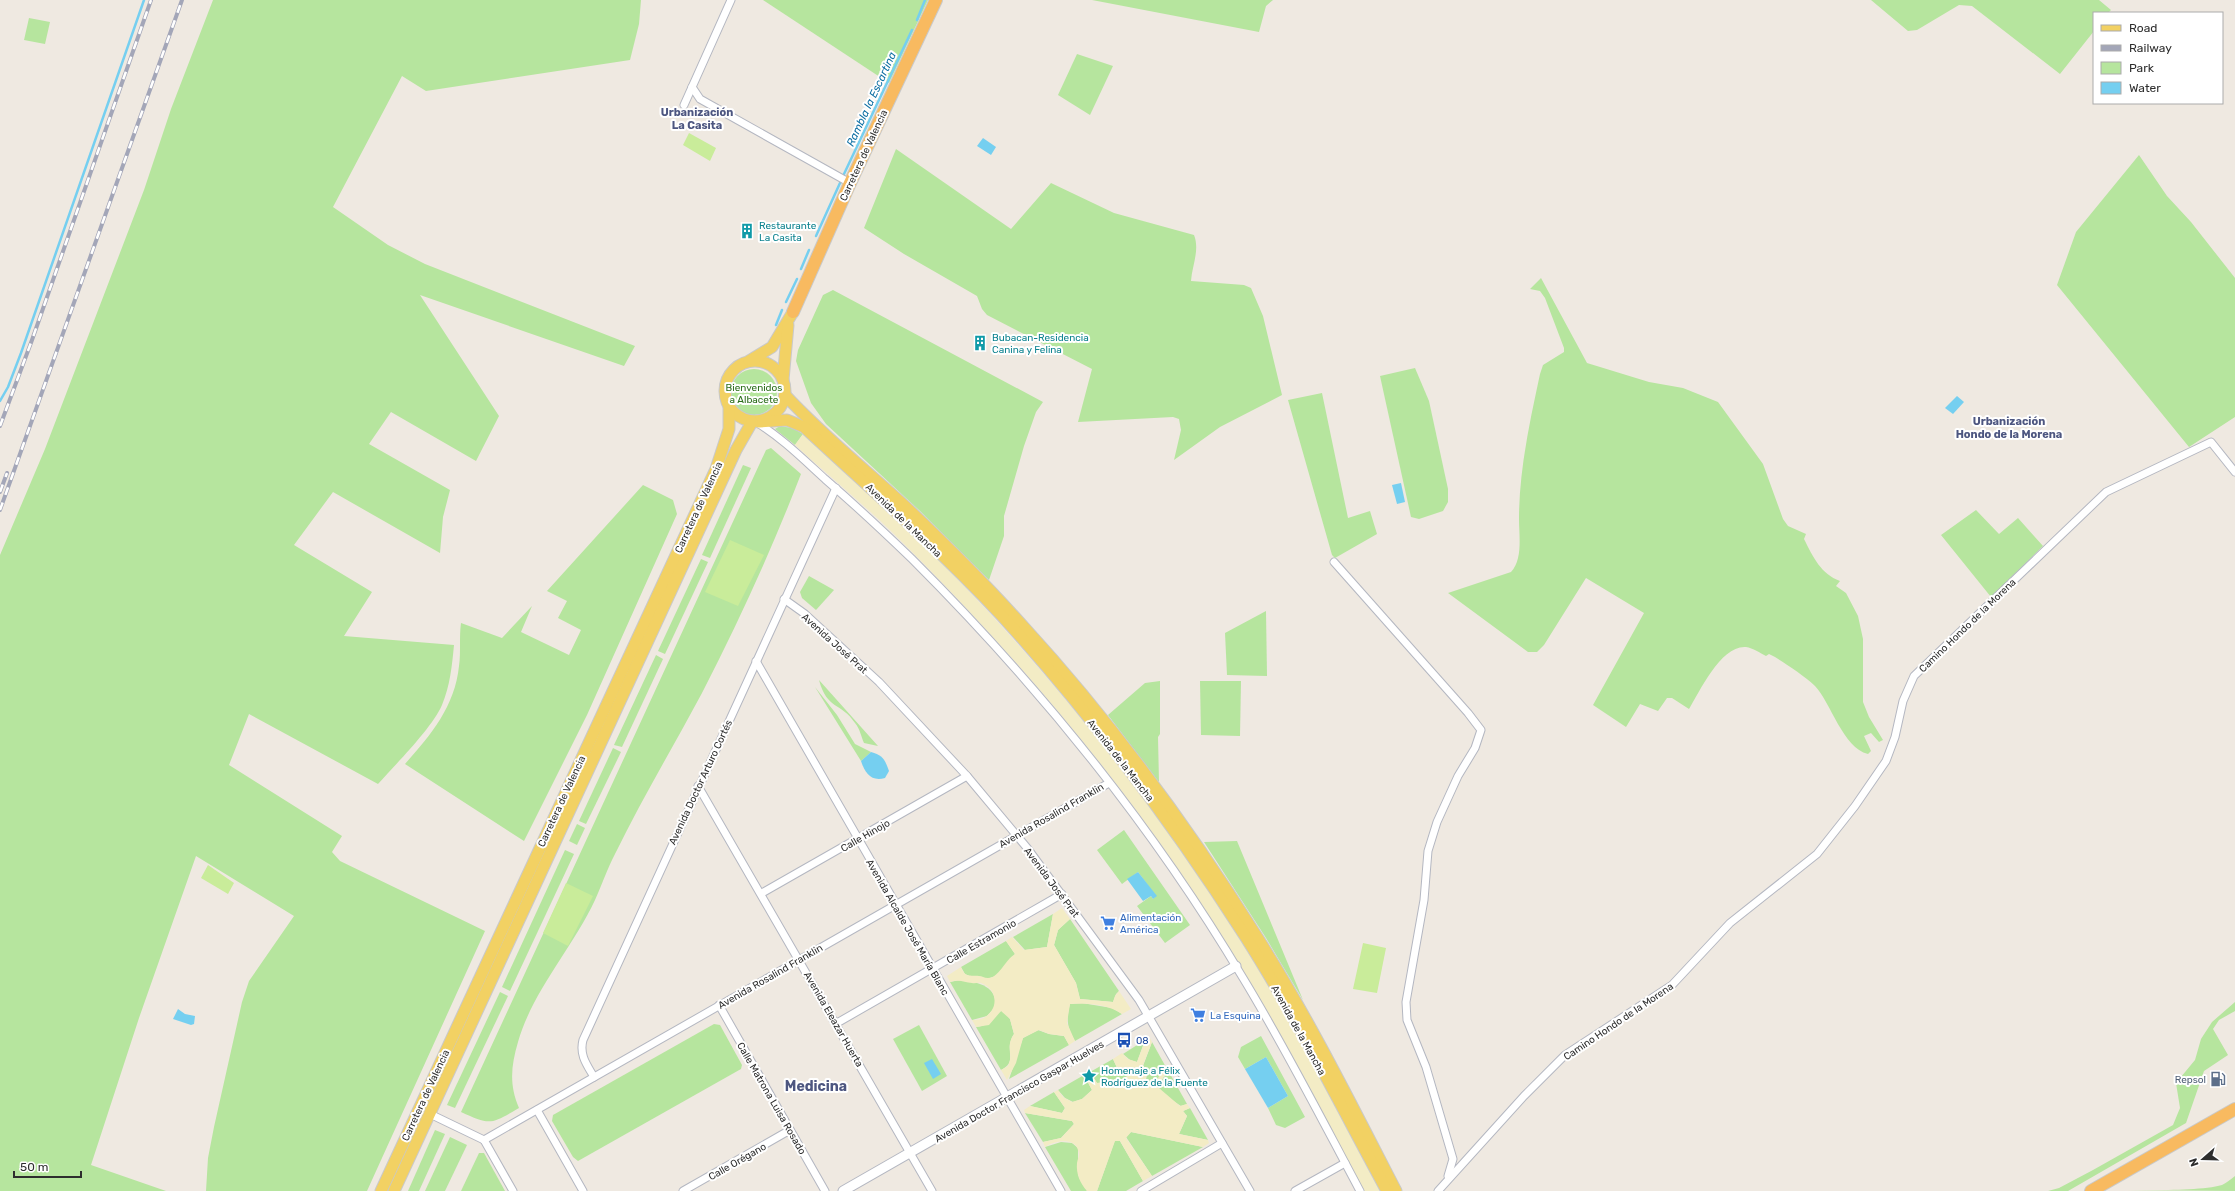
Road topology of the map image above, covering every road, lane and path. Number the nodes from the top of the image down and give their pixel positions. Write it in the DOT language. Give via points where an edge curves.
graph roads {
  1 [pos="731,0"];
  2 [pos="936,0"];
  3 [pos="692,86"];
  4 [pos="684,105"];
  5 [pos="850,182"];
  6 [pos="793,312"];
  7 [pos="740,365"];
  8 [pos="783,380"];
  9 [pos="785,395"];
  10 [pos="729,407"];
  11 [pos="755,422"];
  12 [pos="2235,472"];
  13 [pos="836,488"];
  14 [pos="1334,562"];
  15 [pos="784,599"];
  16 [pos="756,661"];
  17 [pos="967,776"];
  18 [pos="1109,783"];
  19 [pos="698,786"];
  20 [pos="1016,836"];
  21 [pos="857,840"];
  22 [pos="762,893"];
  23 [pos="1062,894"];
  24 [pos="896,904"];
  25 [pos="799,960"];
  26 [pos="1236,966"];
  27 [pos="932,970"];
  28 [pos="719,1005"];
  29 [pos="1149,1017"];
  30 [pos="837,1024"];
  31 [pos="594,1077"];
  32 [pos="1007,1098"];
  33 [pos="2235,1109"];
  34 [pos="537,1110"];
  35 [pos="430,1114"];
  36 [pos="790,1130"];
  37 [pos="484,1140"];
  38 [pos="1222,1143"];
  39 [pos="910,1152"];
  40 [pos="1345,1163"];
  41 [pos="1448,1179"];
  42 [pos="380,1191"];
  43 [pos="394,1191"];
  44 [pos="513,1191"];
  45 [pos="583,1191"];
  46 [pos="683,1191"];
  47 [pos="825,1191"];
  48 [pos="843,1191"];
  49 [pos="932,1191"];
  50 [pos="1061,1191"];
  51 [pos="1141,1191"];
  52 [pos="1250,1191"];
  53 [pos="1295,1191"];
  54 [pos="1360,1191"];
  55 [pos="1387,1191"];
  56 [pos="1396,1191"];
  57 [pos="1438,1191"];
  58 [pos="2091,1191"];
  1 -- 3 [label="street"];
  2 -- 5 [label="highway, Carretera de Valencia"];
  3 -- 4 [label="street"];
  3 -- 5 [label="street" via="700,99"];
  5 -- 6 [label="highway, Carretera de Valencia"];
  6 -- 7 [label="main road, Carretera de Valencia" via="772,347"];
  6 -- 8 [label="main road, Carretera de Valencia" via="787,332"];
  7 -- 8 [label="main road" via="750,362 765,363 778,371"];
  7 -- 10 [label="main road" via="731,373 726,384 726,400"];
  8 -- 9 [label="main road"];
  9 -- 11 [label="main road" via="777,413 768,419"];
  9 -- 56 [label="main road, Avenida de la Mancha" via="910,511 1013,616 1141,767 1199,848 1258,938 1296,1003"];
  10 -- 11 [label="main road" via="739,417"];
  10 -- 42 [label="main road, Carretera de Valencia" via="729,429 716,469"];
  11 -- 13 [label="street" via="770,431"];
  11 -- 35 [label="main road, Carretera de Valencia" via="736,450"];
  11 -- 55 [label="main road, Avenida de la Mancha" via="787,420 804,427 885,501 1020,636 1084,712 1191,853 1246,937 1285,1002"];
  12 -- 41 [label="street, Camino Hondo de la Morena" via="2211,442 2106,492 1914,676 1902,701 1895,737 1886,761 1817,854 1730,923 1672,985 1565,1055"];
  13 -- 15 [label="street, Avenida Doctor Arturo Cortés"];
  13 -- 18 [label="street" via="944,591 1064,724"];
  14 -- 41 [label="street" via="1481,730 1475,748 1442,809 1428,851 1424,900 1406,1002 1407,1020 1426,1068 1453,1159"];
  15 -- 16 [label="street, Avenida Doctor Arturo Cortés"];
  15 -- 17 [label="street, Avenida José Prat" via="805,614 879,682"];
  16 -- 19 [label="street, Avenida Doctor Arturo Cortés"];
  16 -- 21 [label="street, Avenida Alcalde José María Blanc"];
  17 -- 20 [label="street, Avenida José Prat"];
  17 -- 21 [label="street, Calle Hinojo"];
  18 -- 20 [label="street, Avenida Rosalind Franklin"];
  18 -- 26 [label="street" via="1186,888"];
  19 -- 22 [label="street, Avenida Eleazar Huerta"];
  19 -- 31 [label="street, Avenida Doctor Arturo Cortés" via="583,1040 582,1056"];
  20 -- 23 [label="street, Avenida José Prat"];
  20 -- 24 [label="street, Avenida Rosalind Franklin"];
  21 -- 22 [label="street, Calle Hinojo"];
  21 -- 24 [label="street, Avenida Alcalde José María Blanc"];
  22 -- 25 [label="street, Avenida Eleazar Huerta"];
  23 -- 27 [label="street, Calle Estramonio"];
  23 -- 29 [label="street, Avenida José Prat"];
  24 -- 25 [label="street, Avenida Rosalind Franklin"];
  24 -- 27 [label="street, Avenida Alcalde José María Blanc"];
  25 -- 28 [label="street, Avenida Rosalind Franklin"];
  25 -- 30 [label="street, Avenida Eleazar Huerta"];
  26 -- 29 [label="street, Avenida Doctor Francisco Gaspar Huelves"];
  26 -- 40 [label="street"];
  27 -- 30 [label="street, Calle Estramonio"];
  27 -- 32 [label="street, Avenida Alcalde José María Blanc"];
  28 -- 31 [label="street, Avenida Rosalind Franklin"];
  28 -- 36 [label="street, Calle Matrona Luisa Rosado"];
  29 -- 32 [label="street, Avenida Doctor Francisco Gaspar Huelves"];
  29 -- 38 [label="street, Avenida José Prat"];
  30 -- 39 [label="street, Avenida Eleazar Huerta"];
  31 -- 34 [label="street, Avenida Rosalind Franklin"];
  32 -- 39 [label="street, Avenida Doctor Francisco Gaspar Huelves"];
  32 -- 50 [label="street, Avenida Alcalde José María Blanc"];
  33 -- 58 [label="highway"];
  34 -- 37 [label="street, Avenida Rosalind Franklin"];
  34 -- 45 [label="street"];
  35 -- 37 [label="street"];
  35 -- 43 [label="main road, Carretera de Valencia"];
  36 -- 46 [label="street, Calle Orégano"];
  36 -- 47 [label="street, Calle Matrona Luisa Rosado"];
  37 -- 44 [label="street"];
  38 -- 51 [label="street"];
  38 -- 52 [label="street, Avenida José Prat"];
  39 -- 48 [label="street, Avenida Doctor Francisco Gaspar Huelves"];
  39 -- 49 [label="street, Avenida Eleazar Huerta"];
  40 -- 53 [label="street"];
  40 -- 54 [label="street"];
  41 -- 57 [label="street, Camino Hondo de la Morena"];
}
